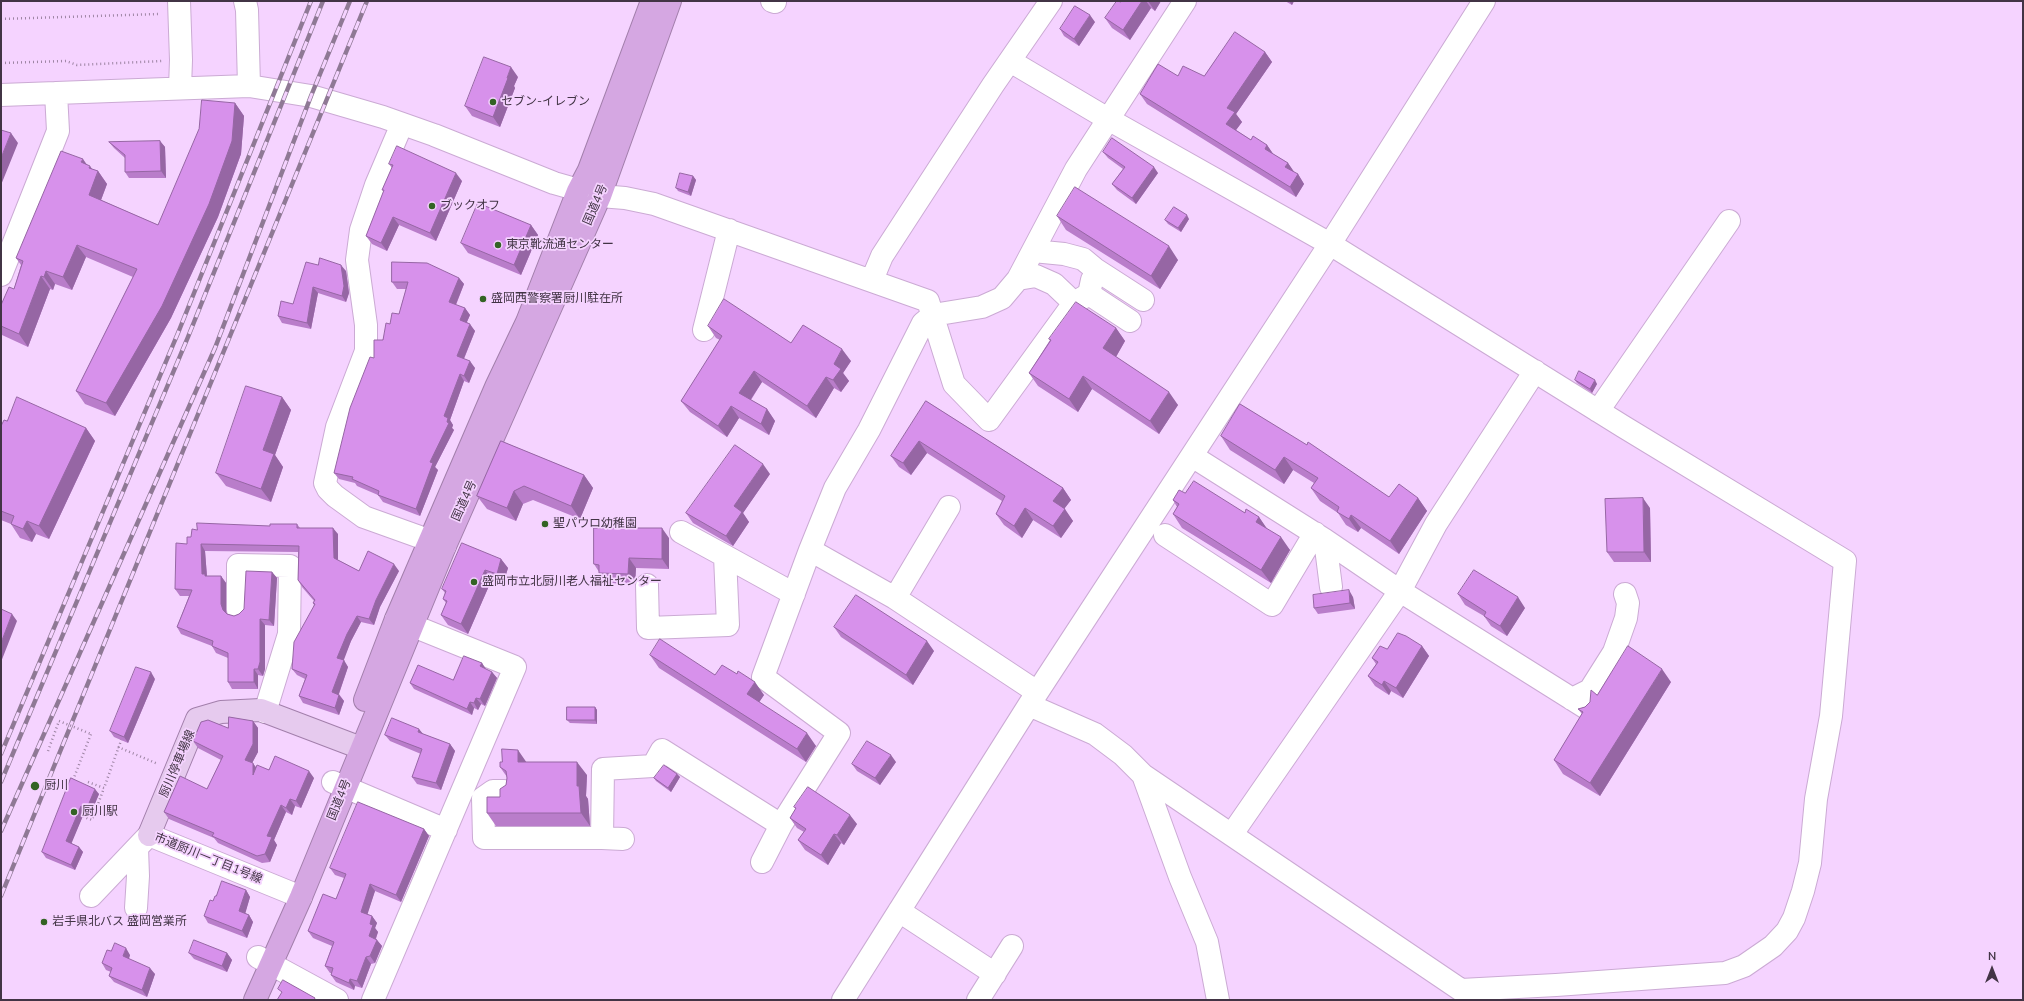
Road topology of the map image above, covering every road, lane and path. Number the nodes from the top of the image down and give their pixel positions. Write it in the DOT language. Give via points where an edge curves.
graph roads {
  1 [pos="245,1"];
  2 [pos="652,1"];
  3 [pos="670,1"];
  4 [pos="1052,1"];
  5 [pos="1185,1"];
  6 [pos="1484,1"];
  7 [pos="179,7"];
  8 [pos="1,19"];
  9 [pos="181,60"];
  10 [pos="1010,61"];
  11 [pos="1,63"];
  12 [pos="249,86"];
  13 [pos="180,88"];
  14 [pos="56,92"];
  15 [pos="1,95"];
  16 [pos="1108,119"];
  17 [pos="402,124"];
  18 [pos="578,191"];
  19 [pos="600,196"];
  20 [pos="1729,221"];
  21 [pos="729,230"];
  22 [pos="1330,244"];
  23 [pos="1032,251"];
  24 [pos="1095,269"];
  25 [pos="1,275"];
  26 [pos="1018,279"];
  27 [pos="872,280"];
  28 [pos="1081,298"];
  29 [pos="1143,300"];
  30 [pos="933,315"];
  31 [pos="1130,321"];
  32 [pos="704,330"];
  33 [pos="1535,371"];
  34 [pos="1598,411"];
  35 [pos="1192,456"];
  36 [pos="949,507"];
  37 [pos="681,532"];
  38 [pos="1165,535"];
  39 [pos="1320,537"];
  40 [pos="438,544"];
  41 [pos="810,550"];
  42 [pos="725,556"];
  43 [pos="647,586"];
  44 [pos="1331,587"];
  45 [pos="1400,592"];
  46 [pos="794,594"];
  47 [pos="1625,594"];
  48 [pos="895,598"];
  49 [pos="238,610"];
  50 [pos="404,623"];
  51 [pos="1033,699"];
  52 [pos="265,712"];
  53 [pos="124,733"];
  54 [pos="355,746"];
  55 [pos="118,747"];
  56 [pos="48,751"];
  57 [pos="175,770"];
  58 [pos="1143,775"];
  59 [pos="72,782"];
  60 [pos="88,782"];
  61 [pos="339,784"];
  62 [pos="104,788"];
  63 [pos="504,791"];
  64 [pos="76,814"];
  65 [pos="781,825"];
  66 [pos="446,830"];
  67 [pos="1232,834"];
  68 [pos="143,841"];
  69 [pos="762,862"];
  70 [pos="294,894"];
  71 [pos="91,896"];
  72 [pos="136,908"];
  73 [pos="899,911"];
  74 [pos="1012,946"];
  75 [pos="265,959"];
  76 [pos="994,974"];
  77 [pos="240,1000"];
  78 [pos="255,1000"];
  79 [pos="337,1000"];
  80 [pos="373,1000"];
  81 [pos="843,1000"];
  82 [pos="978,1000"];
  83 [pos="1218,1000"];
  1 -- 12 [label="street"];
  2 -- 18 [label="highway, 国道4号" via="592,163"];
  3 -- 19 [label="highway, 国道4号"];
  4 -- 10 [label="street"];
  5 -- 16 [label="street"];
  6 -- 22 [label="street"];
  7 -- 8 [label="path"];
  7 -- 9 [label="street"];
  9 -- 11 [label="path" via="77,65 66,61"];
  9 -- 13 [label="street"];
  10 -- 16 [label="street"];
  10 -- 27 [label="street" via="882,256"];
  12 -- 13 [label="street"];
  12 -- 17 [label="street" via="311,96"];
  13 -- 14 [label="street"];
  14 -- 15 [label="street"];
  14 -- 25 [label="street" via="58,131"];
  16 -- 22 [label="street"];
  16 -- 23 [label="street" via="1076,169"];
  17 -- 18 [label="street"];
  17 -- 40 [label="street" via="376,185 361,230 357,260 366,325 366,351 337,427 325,483 335,496 364,517"];
  18 -- 19 [label="street"];
  18 -- 40 [label="highway, 国道4号" via="527,322 496,387"];
  19 -- 21 [label="street" via="654,204"];
  19 -- 40 [label="highway, 国道4号"];
  20 -- 34 [label="street"];
  21 -- 27 [label="street"];
  21 -- 32 [label="street"];
  22 -- 33 [label="street"];
  22 -- 35 [label="street"];
  23 -- 24 [label="street" via="1083,259"];
  23 -- 26 [label="street"];
  24 -- 28 [label="street"];
  24 -- 29 [label="street"];
  26 -- 28 [label="street" via="1036,276"];
  26 -- 30 [label="street" via="1002,298 982,307"];
  27 -- 30 [label="street" via="928,301"];
  28 -- 30 [label="street" via="989,420 954,384"];
  28 -- 31 [label="street"];
  30 -- 41 [label="street" via="923,323 869,430 835,488"];
  33 -- 34 [label="street"];
  33 -- 45 [label="street" via="1436,524"];
  34 -- 67 [label="street" via="1845,561 1831,716 1816,798 1810,863 1794,918 1787,931 1758,958 1725,973 1461,990"];
  35 -- 39 [label="street"];
  35 -- 51 [label="street"];
  36 -- 48 [label="street"];
  37 -- 42 [label="street"];
  38 -- 39 [label="street" via="1272,605"];
  39 -- 44 [label="street"];
  39 -- 45 [label="street"];
  40 -- 50 [label="highway, 国道4号"];
  41 -- 46 [label="street"];
  41 -- 48 [label="street"];
  42 -- 43 [label="street" via="728,625 648,628"];
  42 -- 46 [label="street"];
  45 -- 47 [label="street" via="1580,704 1614,652 1626,618 1628,603"];
  45 -- 67 [label="street"];
  46 -- 65 [label="street" via="763,676 839,732"];
  48 -- 51 [label="street"];
  49 -- 52 [label="street" via="238,565 290,566 290,634"];
  50 -- 54 [label="highway, 国道4号"];
  50 -- 66 [label="street" via="515,667"];
  51 -- 58 [label="street" via="1095,734 1123,754"];
  51 -- 73 [label="street"];
  52 -- 54 [label="main road, 厨川停車場線"];
  52 -- 57 [label="main road, 厨川停車場線" via="221,712 197,719"];
  53 -- 55 [label="path"];
  54 -- 61 [label="highway, 国道4号"];
  55 -- 57 [label="path"];
  55 -- 62 [label="path"];
  56 -- 59 [label="path, bridge" via="59,721 91,734"];
  57 -- 68 [label="main road, 厨川停車場線"];
  58 -- 67 [label="street"];
  58 -- 83 [label="street" via="1207,942"];
  60 -- 62 [label="path"];
  61 -- 66 [label="street"];
  61 -- 70 [label="highway, 国道4号"];
  62 -- 64 [label="path" via="92,820"];
  63 -- 65 [label="street" via="493,791 483,798 484,838 612,838 603,769 653,766 662,750"];
  65 -- 69 [label="street"];
  66 -- 80 [label="street"];
  68 -- 70 [label="street, 市道厨川一丁目1号線"];
  68 -- 71 [label="street, 市道厨川一丁目1号線"];
  68 -- 72 [label="street"];
  70 -- 75 [label="highway, 国道4号"];
  73 -- 76 [label="street"];
  73 -- 81 [label="street"];
  74 -- 76 [label="street"];
  75 -- 77 [label="highway, 国道4号"];
  75 -- 78 [label="highway, 国道4号"];
  75 -- 79 [label="street"];
  76 -- 82 [label="street"];
}
